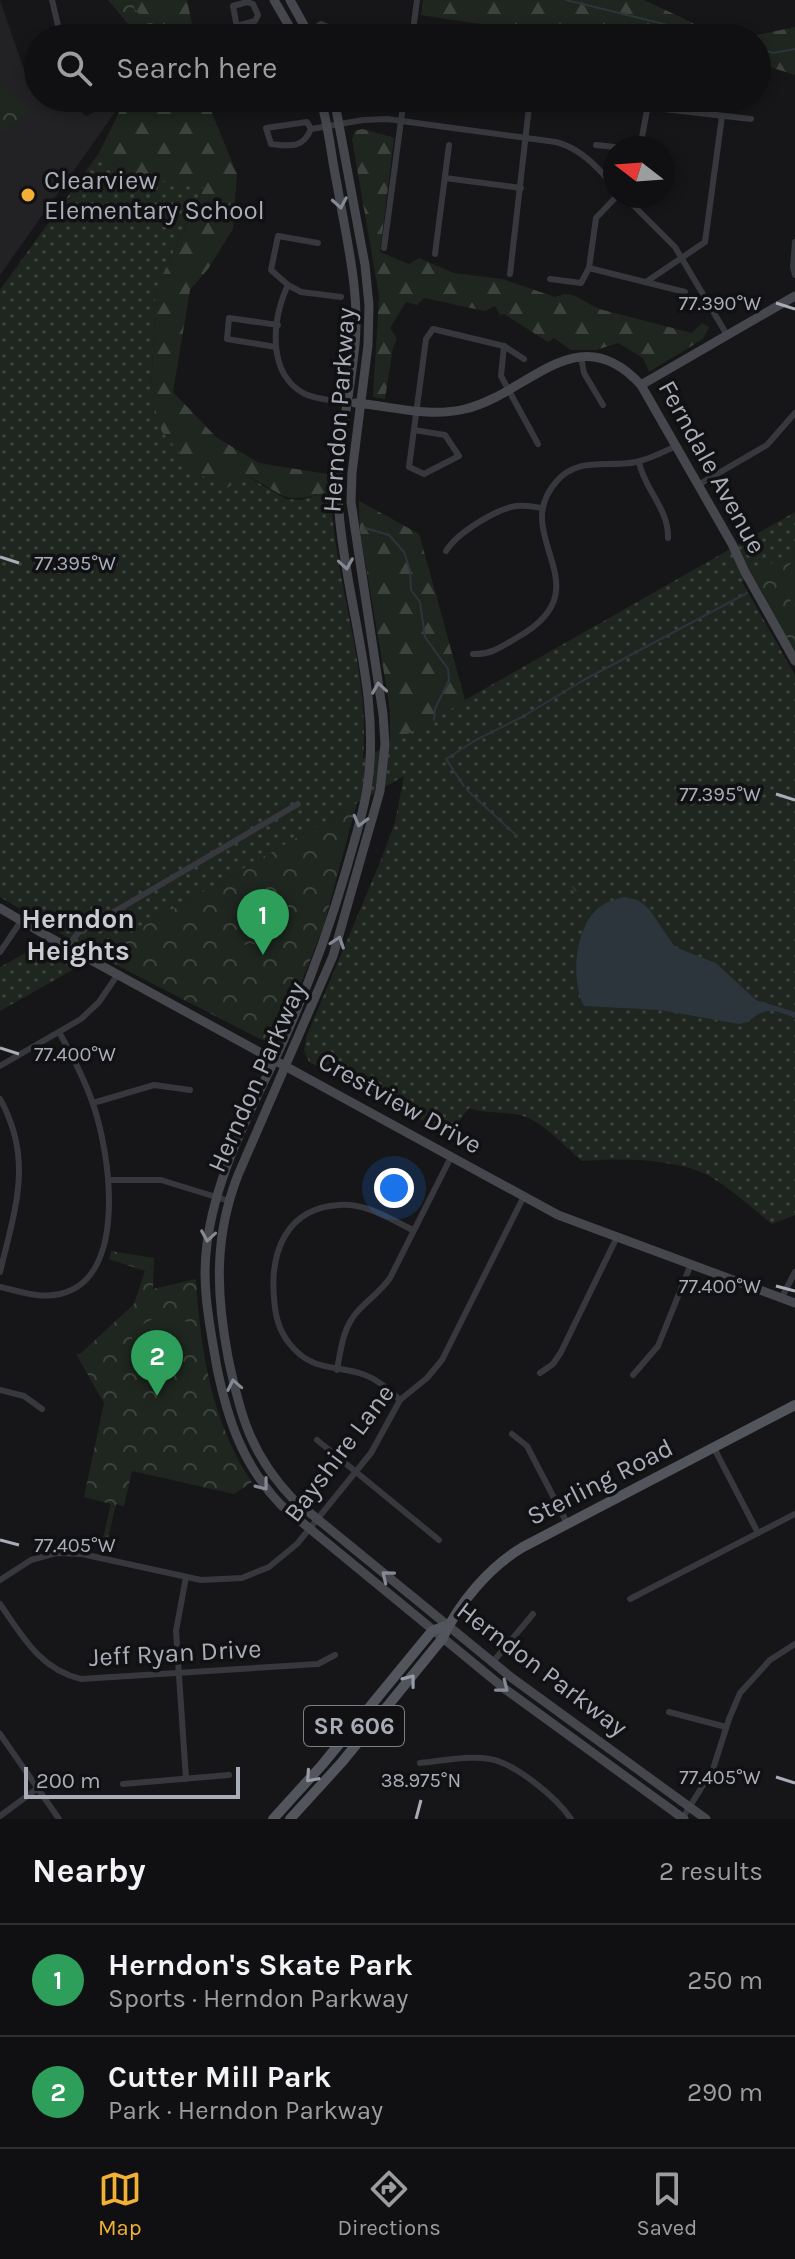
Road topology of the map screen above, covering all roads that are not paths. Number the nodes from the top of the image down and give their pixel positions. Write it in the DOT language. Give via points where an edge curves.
graph roads {
  1 [pos="52,0"];
  2 [pos="274,0"];
  3 [pos="290,0"];
  4 [pos="417,0"];
  5 [pos="58,24"];
  6 [pos="237,24"];
  7 [pos="244,24"];
  8 [pos="288,24"];
  9 [pos="303,24"];
  10 [pos="414,24"];
  11 [pos="324,112"];
  12 [pos="337,112"];
  13 [pos="402,112"];
  14 [pos="528,112"];
  15 [pos="647,112"];
  16 [pos="688,112"];
  17 [pos="722,116"];
  18 [pos="751,119"];
  19 [pos="400,121"];
  20 [pos="340,124"];
  21 [pos="327,126"];
  22 [pos="311,129"];
  23 [pos="642,136"];
  24 [pos="524,138"];
  25 [pos="449,145"];
  26 [pos="596,145"];
  27 [pos="603,146"];
  28 [pos="603,175"];
  29 [pos="445,178"];
  30 [pos="521,188"];
  31 [pos="606,208"];
  32 [pos="636,208"];
  33 [pos="795,242"];
  34 [pos="318,243"];
  35 [pos="384,248"];
  36 [pos="435,254"];
  37 [pos="682,258"];
  38 [pos="589,268"];
  39 [pos="510,274"];
  40 [pos="795,275"];
  41 [pos="550,279"];
  42 [pos="646,282"];
  43 [pos="288,285"];
  44 [pos="685,292"];
  45 [pos="795,296"];
  46 [pos="341,297"];
  47 [pos="278,325"];
  48 [pos="727,335"];
  49 [pos="504,346"];
  50 [pos="276,347"];
  51 [pos="581,357"];
  52 [pos="524,359"];
  53 [pos="641,385"];
  54 [pos="508,391"];
  55 [pos="348,403"];
  56 [pos="360,404"];
  57 [pos="603,405"];
  58 [pos="417,412"];
  59 [pos="795,413"];
  60 [pos="414,430"];
  61 [pos="538,444"];
  62 [pos="676,446"];
  63 [pos="639,462"];
  64 [pos="698,485"];
  65 [pos="543,508"];
  66 [pos="668,538"];
  67 [pos="446,551"];
  68 [pos="473,654"];
  69 [pos="795,661"];
  70 [pos="298,804"];
  71 [pos="0,908"];
  72 [pos="21,921"];
  73 [pos="67,947"];
  74 [pos="0,952"];
  75 [pos="118,974"];
  76 [pos="59,1032"];
  77 [pos="275,1059"];
  78 [pos="286,1065"];
  79 [pos="0,1066"];
  80 [pos="190,1090"];
  81 [pos="0,1099"];
  82 [pos="93,1103"];
  83 [pos="451,1157"];
  84 [pos="108,1180"];
  85 [pos="216,1196"];
  86 [pos="524,1196"];
  87 [pos="229,1201"];
  88 [pos="413,1230"];
  89 [pos="617,1237"];
  90 [pos="691,1264"];
  91 [pos="0,1272"];
  92 [pos="795,1272"];
  93 [pos="0,1287"];
  94 [pos="782,1297"];
  95 [pos="795,1303"];
  96 [pos="337,1370"];
  97 [pos="540,1373"];
  98 [pos="633,1375"];
  99 [pos="0,1390"];
  100 [pos="400,1400"];
  101 [pos="795,1405"];
  102 [pos="42,1409"];
  103 [pos="512,1434"];
  104 [pos="317,1440"];
  105 [pos="714,1447"];
  106 [pos="356,1472"];
  107 [pos="795,1514"];
  108 [pos="317,1519"];
  109 [pos="567,1523"];
  110 [pos="309,1529"];
  111 [pos="758,1533"];
  112 [pos="439,1540"];
  113 [pos="186,1577"];
  114 [pos="0,1580"];
  115 [pos="630,1599"];
  116 [pos="0,1604"];
  117 [pos="533,1614"];
  118 [pos="448,1625"];
  119 [pos="432,1631"];
  120 [pos="442,1639"];
  121 [pos="795,1644"];
  122 [pos="335,1655"];
  123 [pos="492,1663"];
  124 [pos="179,1674"];
  125 [pos="669,1712"];
  126 [pos="726,1727"];
  127 [pos="0,1734"];
  128 [pos="420,1763"];
  129 [pos="229,1775"];
  130 [pos="186,1779"];
  131 [pos="123,1784"];
  132 [pos="38,1788"];
  133 [pos="690,1808"];
  134 [pos="0,1816"];
  135 [pos="59,1819"];
  136 [pos="273,1819"];
  137 [pos="290,1819"];
  138 [pos="571,1819"];
  139 [pos="683,1819"];
  140 [pos="706,1819"];
  1 -- 5 [label="street"];
  2 -- 8 [label="main road"];
  3 -- 9 [label="main road"];
  4 -- 10 [label="street"];
  6 -- 7 [label="street" via="233,6 247,2 258,15"];
  11 -- 21 [label="main road, Herndon Parkway"];
  12 -- 20 [label="main road, Herndon Parkway"];
  13 -- 19 [label="street"];
  14 -- 24 [label="street"];
  15 -- 23 [label="street"];
  16 -- 17 [label="street"];
  17 -- 18 [label="street"];
  17 -- 37 [label="street" via="705,242"];
  19 -- 20 [label="street"];
  19 -- 24 [label="street"];
  19 -- 35 [label="street"];
  20 -- 21 [label="street"];
  20 -- 56 [label="main road, Herndon Parkway" via="369,305"];
  21 -- 22 [label="street"];
  21 -- 55 [label="main road, Herndon Parkway, one-way" via="355,288"];
  22 -- 22 [label="street" via="307,122 266,128 271,144 294,147"];
  24 -- 28 [label="street" via="576,149"];
  24 -- 30 [label="street"];
  25 -- 29 [label="street"];
  26 -- 27 [label="street"];
  29 -- 30 [label="street"];
  29 -- 36 [label="street"];
  30 -- 39 [label="street"];
  31 -- 38 [label="street" via="596,218"];
  32 -- 37 [label="street"];
  33 -- 40 [label="street"];
  34 -- 43 [label="street" via="278,236 271,270"];
  37 -- 42 [label="street"];
  37 -- 48 [label="street"];
  38 -- 41 [label="street" via="581,283"];
  38 -- 42 [label="street"];
  42 -- 44 [label="street"];
  43 -- 46 [label="street"];
  43 -- 47 [label="street"];
  45 -- 48 [label="main road"];
  47 -- 50 [label="street"];
  47 -- 50 [label="street" via="229,318 227,339"];
  48 -- 53 [label="main road"];
  49 -- 52 [label="street"];
  49 -- 54 [label="street" via="501,376"];
  49 -- 58 [label="street" via="433,329 426,339"];
  50 -- 55 [label="street" via="278,364 297,389"];
  51 -- 53 [label="main road, Ferndale Avenue" via="614,363"];
  51 -- 54 [label="main road" via="560,360"];
  51 -- 57 [label="street"];
  53 -- 62 [label="main road, Ferndale Avenue"];
  54 -- 58 [label="main road" via="467,408"];
  54 -- 61 [label="street"];
  55 -- 56 [label="main road"];
  55 -- 77 [label="main road, Herndon Parkway, one-way" via="338,511 371,722 371,762 330,928"];
  56 -- 58 [label="main road"];
  78 -- 56 [label="main road, Herndon Parkway, one-way" via="342,932 375,816 384,763 383,714 352,516"];
  58 -- 60 [label="street"];
  59 -- 64 [label="street" via="767,445"];
  60 -- 60 [label="street" via="445,435 459,456 424,474 415,471 409,467"];
  62 -- 63 [label="street"];
  62 -- 64 [label="main road, Ferndale Avenue"];
  63 -- 65 [label="street" via="588,463 569,471 554,484"];
  63 -- 66 [label="street" via="665,516"];
  64 -- 69 [label="main road, Ferndale Avenue"];
  65 -- 67 [label="street" via="508,508 460,535"];
  65 -- 68 [label="street" via="542,527 557,583 553,605 534,628 496,650"];
  70 -- 73 [label="street" via="78,933"];
  71 -- 72 [label="main road, Crestview Drive"];
  72 -- 73 [label="main road, Crestview Drive"];
  72 -- 74 [label="street"];
  73 -- 75 [label="main road, Crestview Drive"];
  75 -- 76 [label="street" via="91,1011"];
  75 -- 77 [label="main road, Crestview Drive"];
  76 -- 79 [label="street"];
  76 -- 82 [label="street"];
  77 -- 78 [label="main road, Crestview Drive"];
  77 -- 85 [label="main road, Herndon Parkway"];
  78 -- 83 [label="main road, Crestview Drive"];
  78 -- 87 [label="main road, Herndon Parkway"];
  80 -- 82 [label="street" via="154,1085"];
  81 -- 91 [label="street" via="15,1133 20,1177"];
  82 -- 84 [label="street"];
  83 -- 86 [label="main road, Crestview Drive"];
  83 -- 88 [label="street"];
  84 -- 85 [label="street" via="161,1180"];
  84 -- 93 [label="street" via="102,1256 87,1279 51,1296"];
  85 -- 87 [label="street"];
  85 -- 110 [label="main road, Herndon Parkway, one-way" via="206,1248 205,1298 230,1424 262,1483"];
  86 -- 89 [label="main road, Crestview Drive"];
  86 -- 100 [label="street, Bayshire Lane" via="442,1360"];
  108 -- 87 [label="main road, Herndon Parkway, one-way" via="272,1476 241,1418 218,1296 218,1255"];
  88 -- 96 [label="street" via="390,1278 346,1329"];
  88 -- 96 [label="street" via="364,1207 341,1204 305,1216 282,1240 273,1282 282,1333 305,1358"];
  89 -- 90 [label="main road, Crestview Drive"];
  89 -- 97 [label="street" via="561,1352"];
  90 -- 94 [label="main road, Crestview Drive"];
  90 -- 98 [label="street" via="658,1346"];
  92 -- 94 [label="street"];
  94 -- 95 [label="main road, Crestview Drive"];
  96 -- 100 [label="street" via="365,1375"];
  99 -- 102 [label="street" via="24,1396"];
  100 -- 106 [label="street, Bayshire Lane"];
  101 -- 105 [label="main road, Sterling Road"];
  103 -- 109 [label="street" via="527,1446"];
  104 -- 106 [label="street"];
  105 -- 109 [label="main road, Sterling Road"];
  105 -- 111 [label="street"];
  106 -- 108 [label="street, Bayshire Lane"];
  106 -- 112 [label="street"];
  107 -- 111 [label="street"];
  108 -- 110 [label="street, Bayshire Lane"];
  118 -- 108 [label="main road, Herndon Parkway, one-way"];
  109 -- 118 [label="main road, Sterling Road" via="497,1564"];
  110 -- 113 [label="street, Bayshire Lane" via="281,1559 256,1573 228,1580"];
  110 -- 119 [label="main road, Herndon Parkway"];
  111 -- 115 [label="street"];
  113 -- 114 [label="street, Bayshire Lane" via="69,1552 31,1560"];
  113 -- 124 [label="street" via="177,1615"];
  116 -- 124 [label="street, Jeff Ryan Drive" via="40,1658 70,1676 92,1680"];
  117 -- 123 [label="street"];
  118 -- 119 [label="main road"];
  118 -- 120 [label="main road, Sterling Road / SR 606"];
  118 -- 123 [label="main road, Herndon Parkway"];
  119 -- 120 [label="main road, Herndon Parkway"];
  119 -- 136 [label="main road, SR 606, one-way"];
  137 -- 120 [label="main road, Sterling Road / SR 606, one-way"];
  120 -- 139 [label="main road, Herndon Parkway, one-way"];
  121 -- 126 [label="street" via="749,1681"];
  122 -- 124 [label="street, Jeff Ryan Drive" via="318,1664"];
  123 -- 133 [label="main road, Herndon Parkway"];
  124 -- 130 [label="street"];
  125 -- 126 [label="street"];
  126 -- 133 [label="street" via="713,1769"];
  127 -- 132 [label="street"];
  128 -- 138 [label="street" via="484,1758 501,1762 550,1795"];
  129 -- 130 [label="street"];
  130 -- 131 [label="street"];
  132 -- 134 [label="street"];
  132 -- 135 [label="street"];
  133 -- 139 [label="street"];
  133 -- 140 [label="main road, Herndon Parkway"];
}
